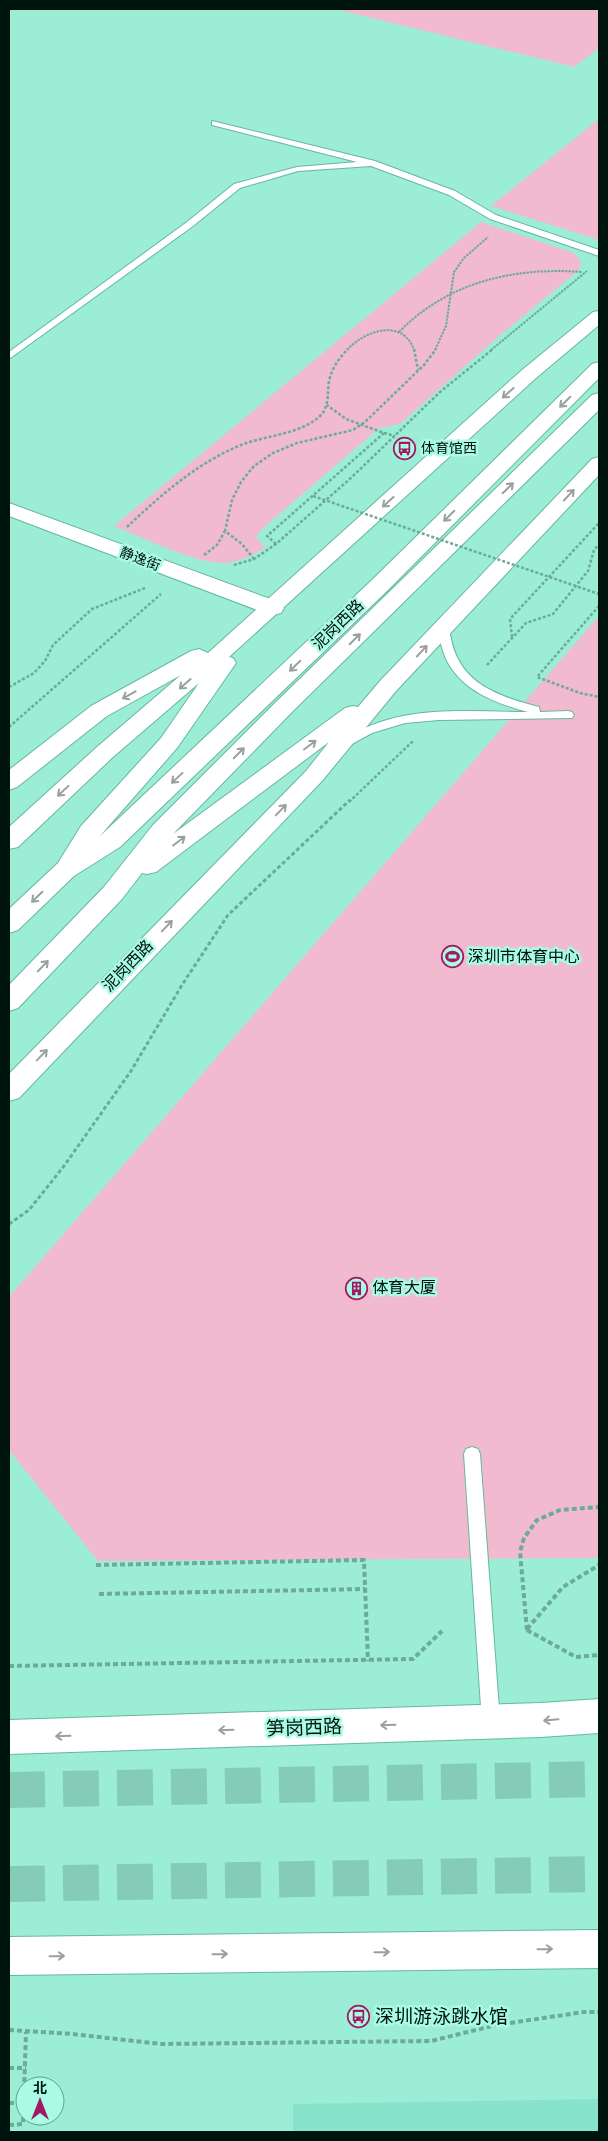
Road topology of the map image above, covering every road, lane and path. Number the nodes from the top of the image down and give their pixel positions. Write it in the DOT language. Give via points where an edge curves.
graph roads {
  1 [pos="215,123"];
  2 [pos="372,163"];
  3 [pos="490,235"];
  4 [pos="599,253"];
  5 [pos="588,267"];
  6 [pos="586,272"];
  7 [pos="452,293"];
  8 [pos="599,316"];
  9 [pos="399,332"];
  10 [pos="9,356"];
  11 [pos="599,368"];
  12 [pos="418,370"];
  13 [pos="599,399"];
  14 [pos="327,405"];
  15 [pos="360,425"];
  16 [pos="384,433"];
  17 [pos="395,436"];
  18 [pos="599,463"];
  19 [pos="313,496"];
  20 [pos="9,509"];
  21 [pos="599,523"];
  22 [pos="126,528"];
  23 [pos="225,531"];
  24 [pos="276,544"];
  25 [pos="599,544"];
  26 [pos="200,558"];
  27 [pos="254,559"];
  28 [pos="227,565"];
  29 [pos="548,576"];
  30 [pos="148,585"];
  31 [pos="161,594"];
  32 [pos="599,594"];
  33 [pos="599,606"];
  34 [pos="273,608"];
  35 [pos="248,629"];
  36 [pos="443,629"];
  37 [pos="512,638"];
  38 [pos="481,670"];
  39 [pos="388,686"];
  40 [pos="9,687"];
  41 [pos="599,697"];
  42 [pos="9,726"];
  43 [pos="420,735"];
  44 [pos="340,746"];
  45 [pos="9,782"];
  46 [pos="9,841"];
  47 [pos="65,870"];
  48 [pos="113,893"];
  49 [pos="9,924"];
  50 [pos="9,1001"];
  51 [pos="9,1091"];
  52 [pos="9,1224"];
  53 [pos="472,1454"];
  54 [pos="599,1507"];
  55 [pos="96,1565"];
  56 [pos="599,1565"];
  57 [pos="365,1589"];
  58 [pos="98,1594"];
  59 [pos="527,1630"];
  60 [pos="442,1631"];
  61 [pos="599,1655"];
  62 [pos="368,1661"];
  63 [pos="9,1666"];
  64 [pos="599,1716"];
  65 [pos="491,1722"];
  66 [pos="9,1737"];
  67 [pos="599,1949"];
  68 [pos="9,1956"];
  69 [pos="599,2012"];
  70 [pos="9,2030"];
  71 [pos="26,2032"];
  72 [pos="9,2068"];
  73 [pos="26,2068"];
  74 [pos="26,2076"];
  1 -- 2 [label="lane"];
  2 -- 4 [label="lane" via="452,193 493,217"];
  2 -- 10 [label="lane" via="297,169 237,186"];
  3 -- 7 [label="path" via="464,258 454,272"];
  5 -- 6 [label="path"];
  6 -- 7 [label="path" via="527,272"];
  6 -- 17 [label="path" via="440,392"];
  7 -- 9 [label="path" via="421,311"];
  7 -- 12 [label="path" via="446,326 436,349"];
  8 -- 34 [label="main road, 泥岗西路, one-way" via="529,374"];
  9 -- 12 [label="path" via="412,344"];
  9 -- 14 [label="path" via="380,330 348,348 331,374"];
  11 -- 47 [label="main road, 泥岗西路, one-way" via="380,585 111,841"];
  12 -- 15 [label="path"];
  48 -- 13 [label="main road, 泥岗西路, one-way" via="162,831 284,706"];
  14 -- 15 [label="path" via="335,414"];
  14 -- 22 [label="path" via="323,415 311,423 240,446 191,474"];
  15 -- 16 [label="path"];
  15 -- 23 [label="path" via="353,430 273,452 254,466 232,500"];
  16 -- 17 [label="path"];
  16 -- 19 [label="path"];
  17 -- 24 [label="path"];
  36 -- 18 [label="main road, 泥岗西路, one-way"];
  19 -- 24 [label="path" via="267,536"];
  19 -- 29 [label="path, bridge"];
  20 -- 34 [label="main road, 静逸街"];
  21 -- 29 [label="path"];
  23 -- 26 [label="path" via="217,544"];
  23 -- 27 [label="path"];
  24 -- 27 [label="path"];
  25 -- 37 [label="path" via="588,571 553,614 526,624"];
  27 -- 28 [label="path"];
  29 -- 32 [label="path, bridge"];
  29 -- 37 [label="path" via="510,619"];
  30 -- 40 [label="path" via="92,609 53,645 34,673"];
  31 -- 42 [label="path"];
  33 -- 41 [label="path" via="537,677"];
  34 -- 35 [label="main road, 泥岗西路"];
  35 -- 45 [label="main road, one-way" via="99,710"];
  35 -- 46 [label="main road, 泥岗西路, one-way" via="105,752"];
  35 -- 47 [label="main road, 泥岗西路" via="169,743 90,832"];
  39 -- 36 [label="main road, 泥岗西路, one-way"];
  36 -- 44 [label="lane" via="452,659 481,692 534,710 568,716 404,719 368,730"];
  37 -- 38 [label="path"];
  39 -- 44 [label="main road, 泥岗西路"];
  48 -- 39 [label="main road, 泥岗西路, one-way"];
  43 -- 52 [label="path" via="228,916 130,1071 70,1158 29,1210"];
  51 -- 44 [label="main road, 泥岗西路, one-way"];
  47 -- 49 [label="main road, 泥岗西路, one-way"];
  50 -- 48 [label="main road, 泥岗西路, one-way"];
  53 -- 65 [label="lane"];
  54 -- 59 [label="path" via="560,1510 537,1520 524,1538 520,1552"];
  55 -- 57 [label="path" via="364,1560"];
  56 -- 59 [label="path" via="563,1588"];
  57 -- 58 [label="path"];
  57 -- 62 [label="path"];
  59 -- 61 [label="path" via="576,1657"];
  60 -- 62 [label="path" via="413,1659"];
  62 -- 63 [label="path"];
  64 -- 65 [label="main road, 笋岗西路, one-way"];
  65 -- 66 [label="main road, 笋岗西路, one-way"];
  68 -- 67 [label="main road, one-way"];
  69 -- 71 [label="path" via="496,2025 430,2041 161,2044"];
  70 -- 71 [label="path"];
  71 -- 73 [label="path"];
  72 -- 73 [label="path"];
  73 -- 74 [label="path"];
}
